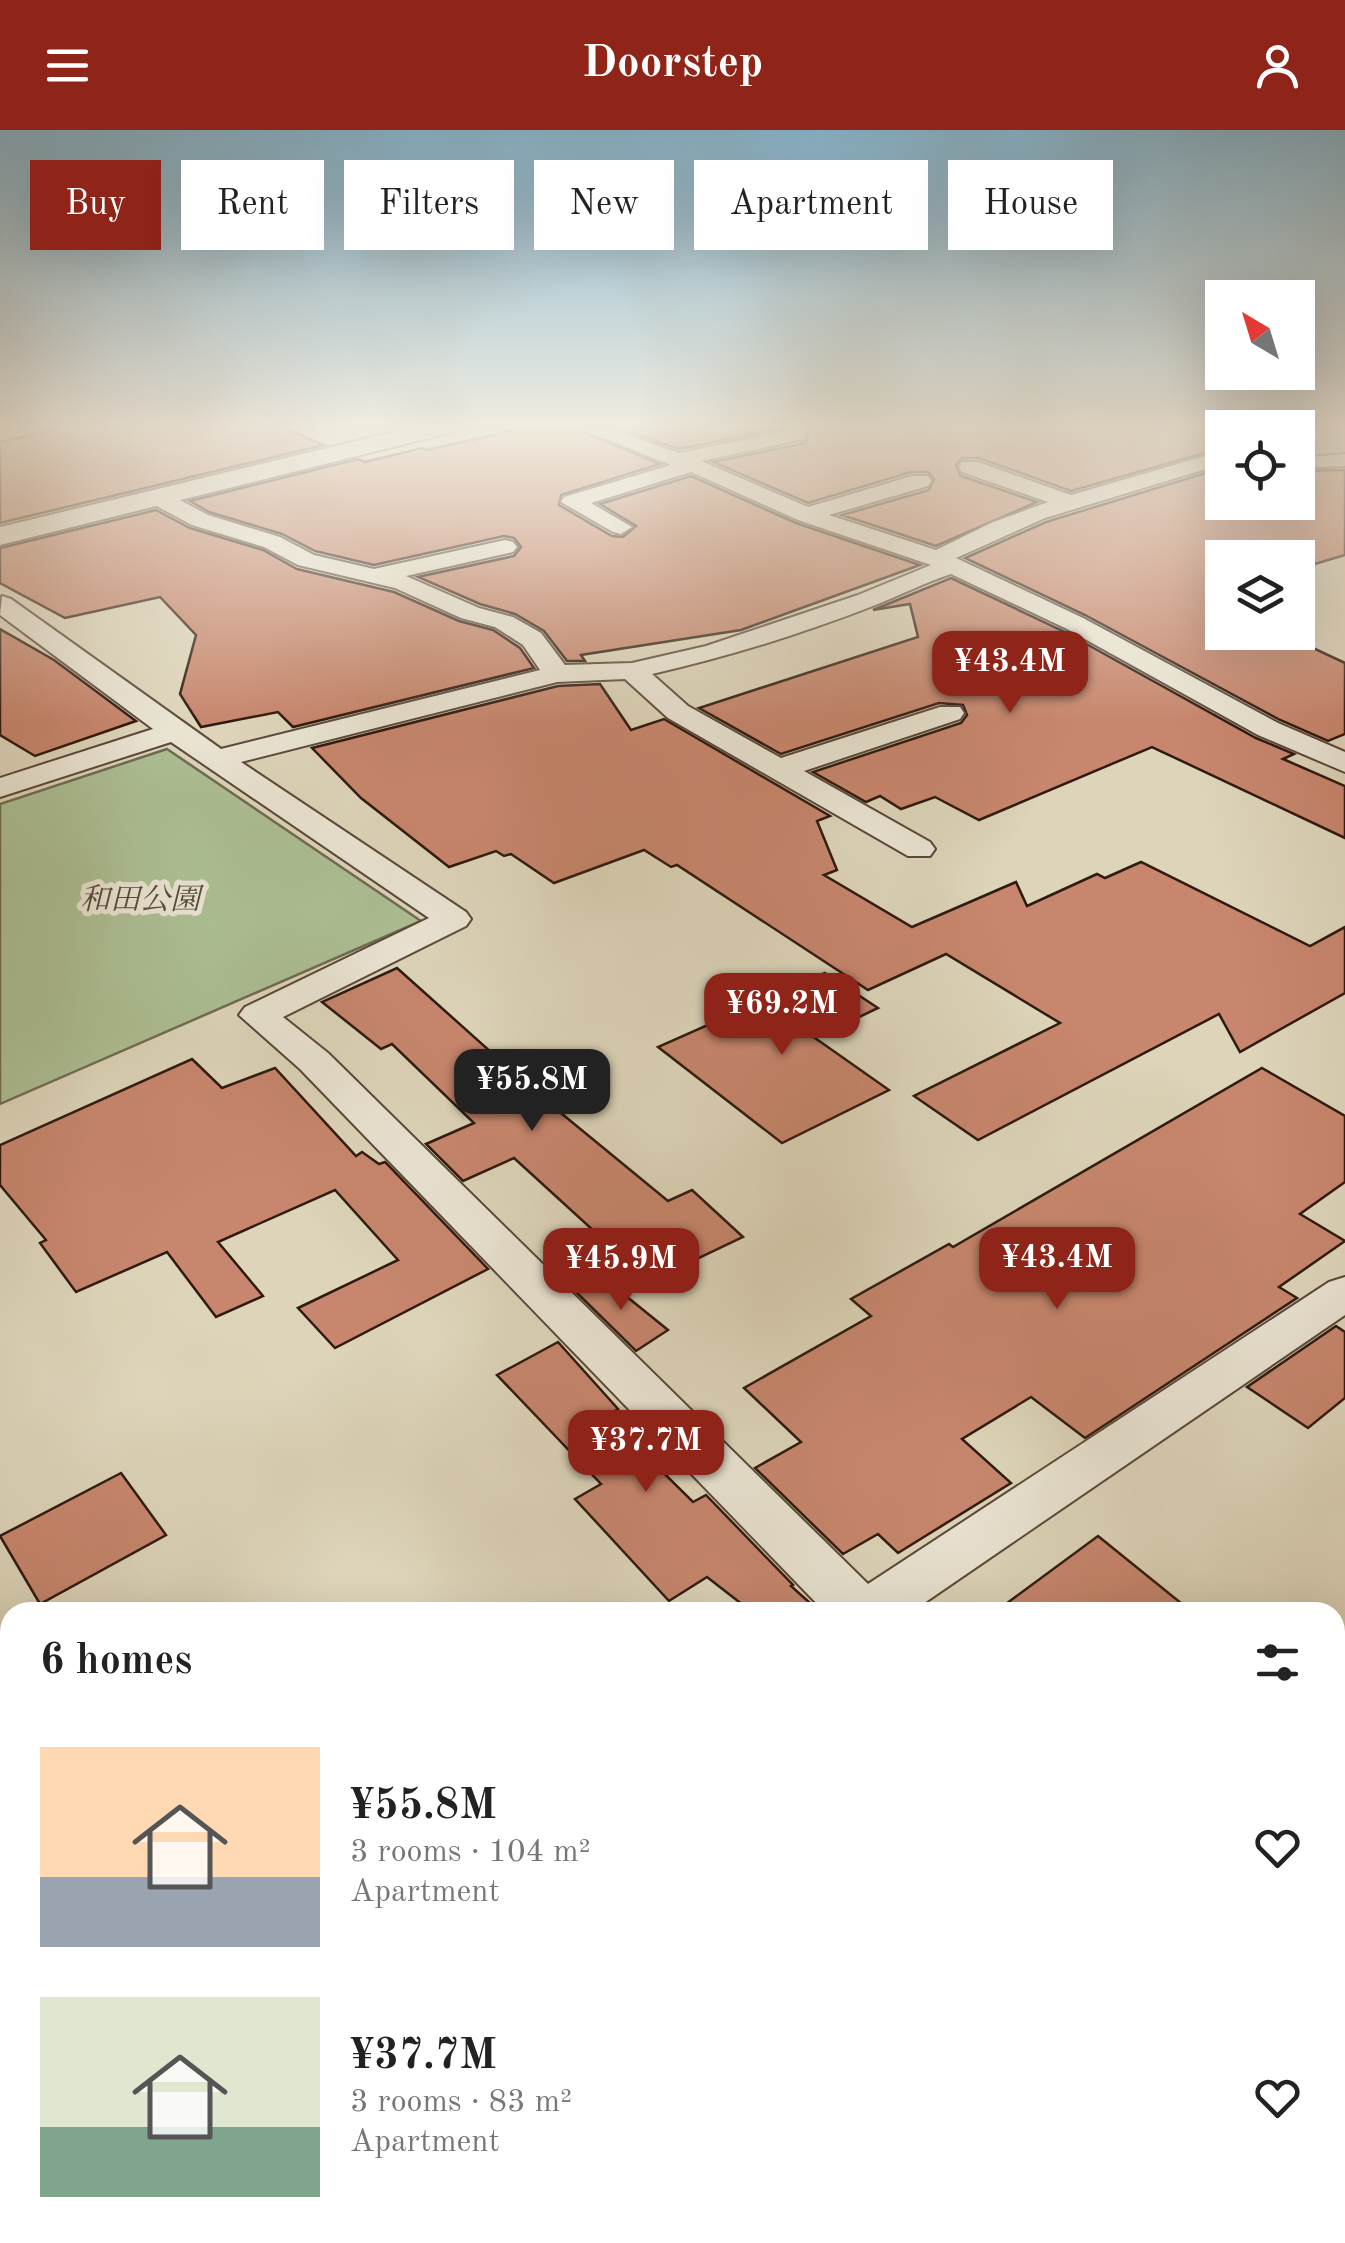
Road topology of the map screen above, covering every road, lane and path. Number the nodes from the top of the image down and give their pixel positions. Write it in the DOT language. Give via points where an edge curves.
graph roads {
  1 [pos="46,525"];
  2 [pos="215,525"];
  3 [pos="616,525"];
  4 [pos="836,525"];
  5 [pos="1015,525"];
  6 [pos="621,527"];
  7 [pos="0,536"];
  8 [pos="504,547"];
  9 [pos="945,563"];
  10 [pos="370,577"];
  11 [pos="2,604"];
  12 [pos="632,671"];
  13 [pos="557,674"];
  14 [pos="950,712"];
  15 [pos="175,730"];
  16 [pos="220,758"];
  17 [pos="1345,763"];
  18 [pos="779,770"];
  19 [pos="0,788"];
  20 [pos="918,849"];
  21 [pos="1345,1292"];
  22 [pos="850,1602"];
  23 [pos="884,1602"];
  1 -- 7 [label="street"];
  2 -- 10 [label="street"];
  3 -- 6 [label="street"];
  4 -- 9 [label="street"];
  5 -- 9 [label="street" via="960,544"];
  8 -- 10 [label="street"];
  9 -- 12 [label="street" via="867,600 714,652"];
  9 -- 17 [label="street"];
  10 -- 13 [label="street" via="404,583 504,622 532,640"];
  11 -- 15 [label="street"];
  12 -- 13 [label="street"];
  12 -- 18 [label="street" via="678,712"];
  13 -- 16 [label="street"];
  14 -- 18 [label="street"];
  15 -- 16 [label="street"];
  15 -- 19 [label="street"];
  16 -- 22 [label="street" via="454,919 258,1014 314,1061"];
  18 -- 20 [label="street"];
  21 -- 23 [label="street"];
}
